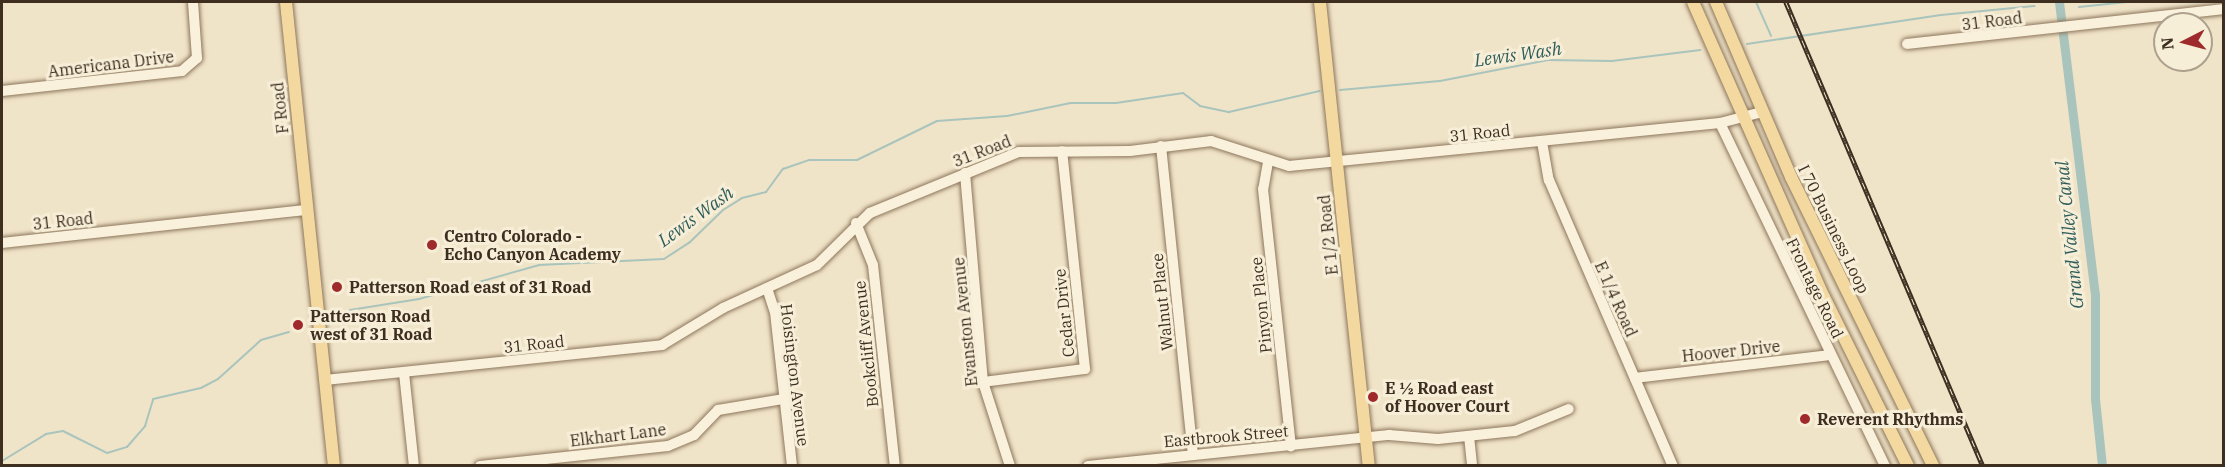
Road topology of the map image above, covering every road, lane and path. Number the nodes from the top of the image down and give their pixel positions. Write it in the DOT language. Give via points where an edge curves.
graph roads {
  1 [pos="193,2"];
  2 [pos="286,2"];
  3 [pos="1320,2"];
  4 [pos="1693,2"];
  5 [pos="1716,2"];
  6 [pos="2223,9"];
  7 [pos="1906,44"];
  8 [pos="2,91"];
  9 [pos="1762,112"];
  10 [pos="1742,117"];
  11 [pos="1720,123"];
  12 [pos="1542,142"];
  13 [pos="1161,146"];
  14 [pos="1062,151"];
  15 [pos="1268,162"];
  16 [pos="1337,163"];
  17 [pos="964,173"];
  18 [pos="307,210"];
  19 [pos="856,224"];
  20 [pos="2,243"];
  21 [pos="767,288"];
  22 [pos="1830,355"];
  23 [pos="404,373"];
  24 [pos="1635,378"];
  25 [pos="325,380"];
  26 [pos="983,382"];
  27 [pos="784,399"];
  28 [pos="1569,409"];
  29 [pos="1469,436"];
  30 [pos="1366,438"];
  31 [pos="1291,446"];
  32 [pos="1193,454"];
  33 [pos="334,465"];
  34 [pos="414,465"];
  35 [pos="480,465"];
  36 [pos="792,465"];
  37 [pos="895,465"];
  38 [pos="1010,465"];
  39 [pos="1088,465"];
  40 [pos="1369,465"];
  41 [pos="1472,465"];
  42 [pos="1673,465"];
  43 [pos="1885,465"];
  44 [pos="1908,465"];
  45 [pos="1932,465"];
  1 -- 8 [label="street, Americana Drive" via="197,58 193,66 182,71"];
  2 -- 18 [label="main road, F Road"];
  3 -- 16 [label="main road, E 1/2 Road"];
  4 -- 10 [label="main road"];
  5 -- 9 [label="main road, I 70 Business Loop"];
  6 -- 7 [label="street, 31 Road"];
  9 -- 10 [label="street, 31 Road"];
  9 -- 45 [label="main road, I 70 Business Loop"];
  10 -- 11 [label="street, 31 Road"];
  10 -- 44 [label="main road" via="1824,297"];
  11 -- 12 [label="street, 31 Road"];
  11 -- 22 [label="street, Frontage Road"];
  12 -- 16 [label="street, 31 Road"];
  12 -- 24 [label="street, E 1/4 Road" via="1549,180"];
  13 -- 14 [label="street, 31 Road" via="1130,151"];
  13 -- 15 [label="street, 31 Road" via="1211,141"];
  13 -- 32 [label="street, Walnut Place"];
  14 -- 17 [label="street, 31 Road" via="1019,152"];
  14 -- 26 [label="street, Cedar Drive" via="1085,369"];
  15 -- 16 [label="street, 31 Road" via="1289,166"];
  15 -- 31 [label="street, Pinyon Place" via="1263,189"];
  16 -- 30 [label="main road, E 1/2 Road"];
  17 -- 19 [label="street, 31 Road" via="885,206"];
  17 -- 26 [label="street, Evanston Avenue"];
  18 -- 20 [label="street, 31 Road"];
  18 -- 25 [label="main road, F Road"];
  19 -- 21 [label="street, 31 Road" via="817,264"];
  19 -- 37 [label="street, Bookcliff Avenue" via="873,265"];
  21 -- 23 [label="street, 31 Road" via="723,308 662,345"];
  21 -- 27 [label="street, Hoisington Avenue" via="775,312"];
  22 -- 24 [label="street, Hoover Drive"];
  22 -- 43 [label="street, Frontage Road"];
  23 -- 25 [label="street, 31 Road"];
  23 -- 34 [label="street"];
  24 -- 42 [label="street, E 1/4 Road"];
  25 -- 33 [label="main road, F Road"];
  26 -- 38 [label="street, Evanston Avenue"];
  27 -- 35 [label="street, Elkhart Lane" via="718,410 694,435 668,446"];
  27 -- 36 [label="street, Hoisington Avenue"];
  28 -- 29 [label="street, Eastbrook Street" via="1515,431"];
  29 -- 30 [label="street, Eastbrook Street"];
  29 -- 41 [label="street"];
  30 -- 31 [label="street, Eastbrook Street"];
  30 -- 40 [label="main road, E 1/2 Road"];
  31 -- 32 [label="street, Eastbrook Street"];
  32 -- 39 [label="street, Eastbrook Street"];
}
